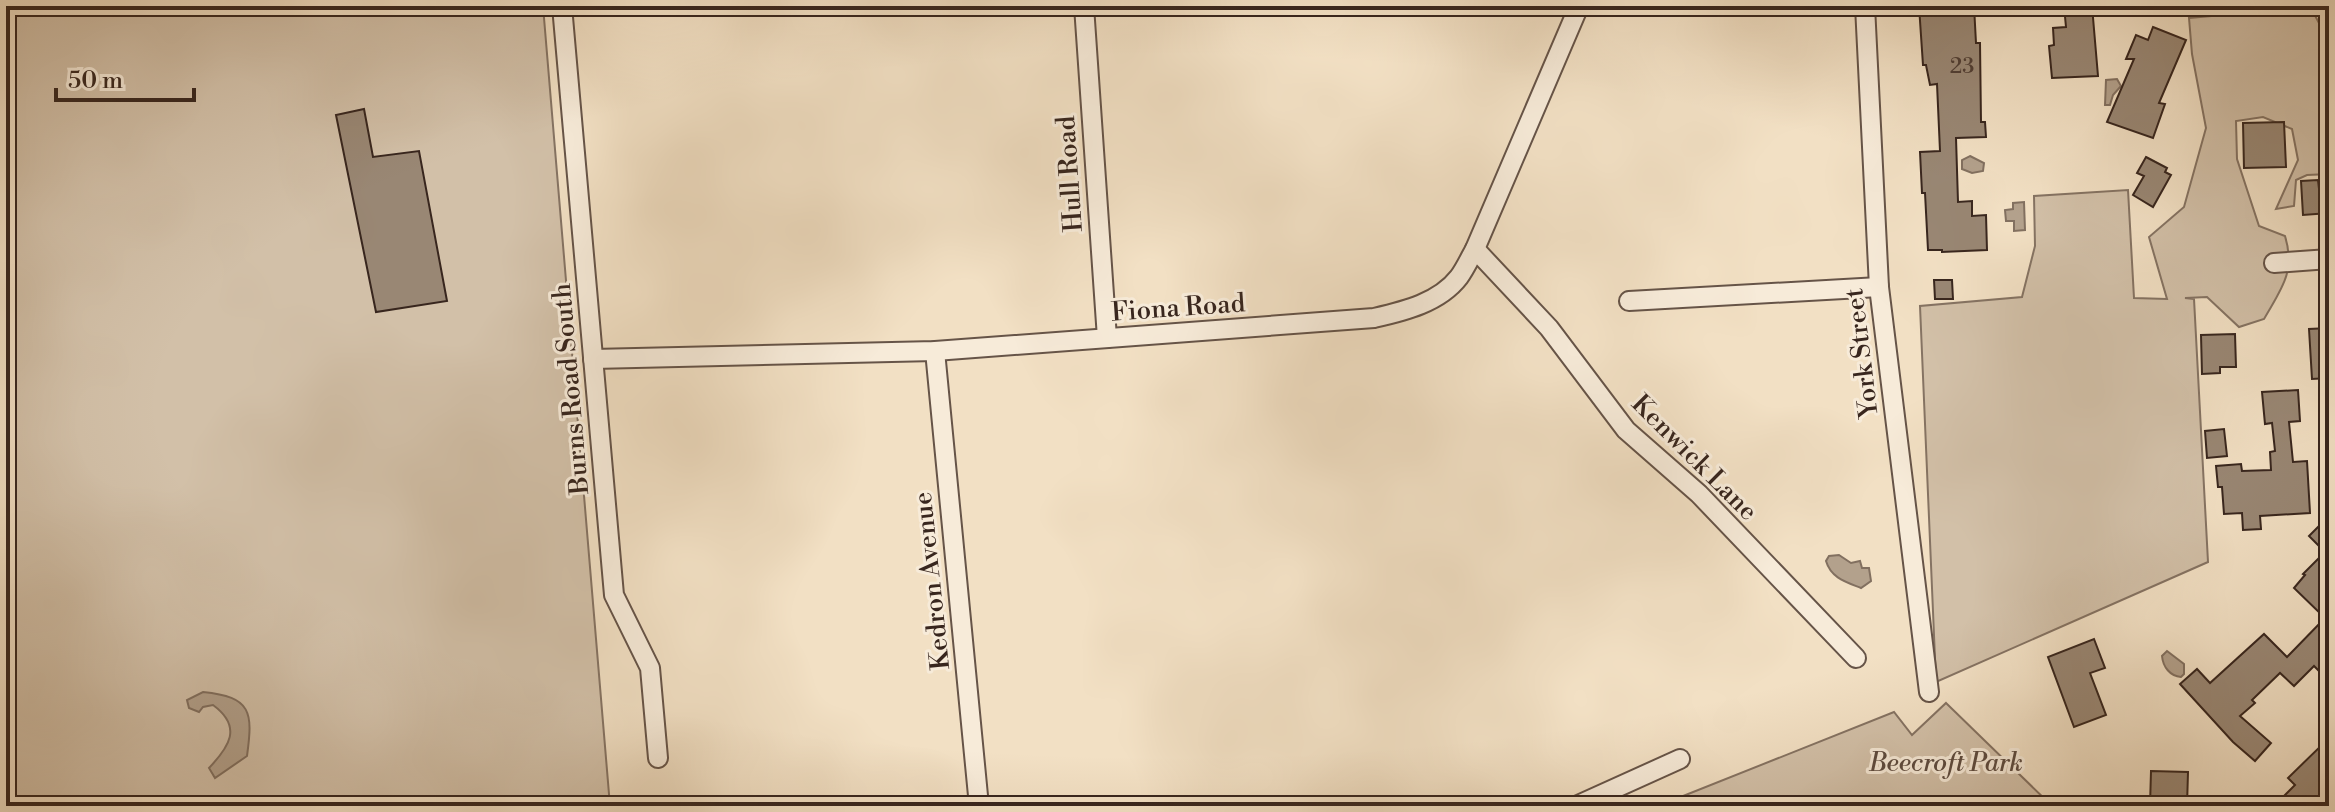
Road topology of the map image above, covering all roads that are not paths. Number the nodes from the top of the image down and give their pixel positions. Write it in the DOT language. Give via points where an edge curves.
graph roads {
  1 [pos="562,6"];
  2 [pos="1084,6"];
  3 [pos="1579,6"];
  4 [pos="1865,6"];
  5 [pos="1475,249"];
  6 [pos="2329,259"];
  7 [pos="2274,263"];
  8 [pos="1879,287"];
  9 [pos="1629,301"];
  10 [pos="1107,338"];
  11 [pos="935,351"];
  12 [pos="593,359"];
  13 [pos="1856,658"];
  14 [pos="1929,692"];
  15 [pos="658,758"];
  16 [pos="1680,759"];
  17 [pos="979,806"];
  18 [pos="1576,806"];
  1 -- 12 [label="street, Burns Road South"];
  2 -- 10 [label="street, Hull Road"];
  3 -- 5 [label="street, Fiona Road"];
  4 -- 8 [label="street, York Street"];
  5 -- 10 [label="street, Fiona Road" via="1458,278 1434,299 1374,318"];
  5 -- 13 [label="street, Kenwick Lane" via="1549,328 1626,430 1699,494"];
  6 -- 7 [label="street"];
  8 -- 9 [label="street"];
  8 -- 14 [label="street, York Street"];
  10 -- 11 [label="street, Fiona Road"];
  11 -- 12 [label="street, Fiona Road"];
  11 -- 17 [label="street, Kedron Avenue"];
  12 -- 15 [label="street, Burns Road South" via="614,595 650,668"];
  16 -- 18 [label="street"];
}
